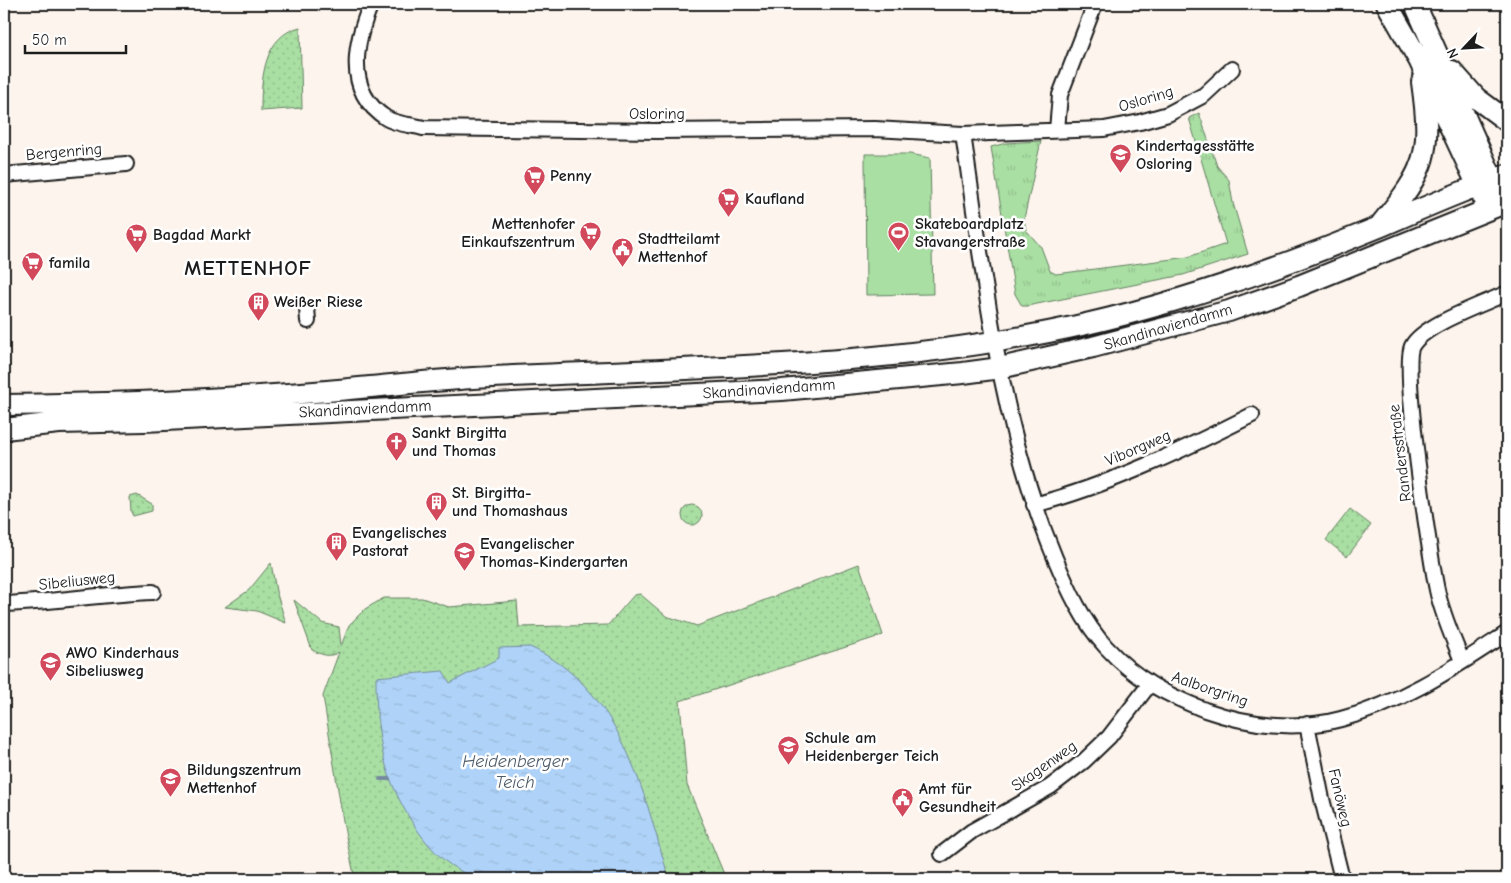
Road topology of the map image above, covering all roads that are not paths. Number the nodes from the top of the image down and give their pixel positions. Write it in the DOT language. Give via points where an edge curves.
graph roads {
  1 [pos="371,4"];
  2 [pos="1095,4"];
  3 [pos="1387,4"];
  4 [pos="1415,4"];
  5 [pos="1428,56"];
  6 [pos="1232,69"];
  7 [pos="1507,121"];
  8 [pos="1057,130"];
  9 [pos="963,134"];
  10 [pos="126,164"];
  11 [pos="4,175"];
  12 [pos="1492,180"];
  13 [pos="1499,205"];
  14 [pos="1378,227"];
  15 [pos="1507,294"];
  16 [pos="994,341"];
  17 [pos="1000,368"];
  18 [pos="4,405"];
  19 [pos="1252,415"];
  20 [pos="4,429"];
  21 [pos="1034,505"];
  22 [pos="153,592"];
  23 [pos="4,604"];
  24 [pos="1507,633"];
  25 [pos="1462,661"];
  26 [pos="1149,685"];
  27 [pos="1308,724"];
  28 [pos="942,854"];
  29 [pos="1342,879"];
  1 -- 9 [label="street, Osloring" via="356,52 356,74 361,90 370,104 387,118 423,128 648,131 875,129"];
  2 -- 8 [label="street" via="1060,95"];
  3 -- 5 [label="main road"];
  4 -- 5 [label="main road"];
  5 -- 7 [label="main road"];
  5 -- 12 [label="main road"];
  5 -- 14 [label="main road" via="1427,129 1423,160 1408,190"];
  6 -- 8 [label="street, Osloring" via="1195,101 1168,114 1104,129"];
  8 -- 9 [label="street, Osloring"];
  9 -- 16 [label="street, Aalborgring"];
  10 -- 11 [label="street, Bergenring"];
  12 -- 13 [label="main road"];
  12 -- 14 [label="main road, Skandinaviendamm"];
  13 -- 17 [label="main road, Skandinaviendamm" via="1229,311"];
  14 -- 16 [label="main road, Skandinaviendamm" via="1222,286 1086,324"];
  15 -- 25 [label="street, Randersstraße" via="1435,326 1415,341 1408,356 1437,591"];
  16 -- 17 [label="street, Aalborgring"];
  16 -- 18 [label="main road, Skandinaviendamm" via="898,355 816,362 476,378 275,394"];
  17 -- 20 [label="main road, Skandinaviendamm" via="782,390 59,423"];
  17 -- 21 [label="street, Aalborgring"];
  19 -- 21 [label="street, Viborgweg" via="1105,482"];
  21 -- 26 [label="street, Aalborgring" via="1060,570 1082,613 1106,647"];
  22 -- 23 [label="street, Sibeliusweg"];
  24 -- 25 [label="street, Aalborgring"];
  25 -- 27 [label="street, Aalborgring" via="1432,681 1384,704 1340,719"];
  26 -- 27 [label="street, Aalborgring" via="1217,714 1258,723"];
  26 -- 28 [label="street, Skagenweg" via="1110,737 1084,761 1050,786 972,831"];
  27 -- 29 [label="street, Fanöweg"];
}
